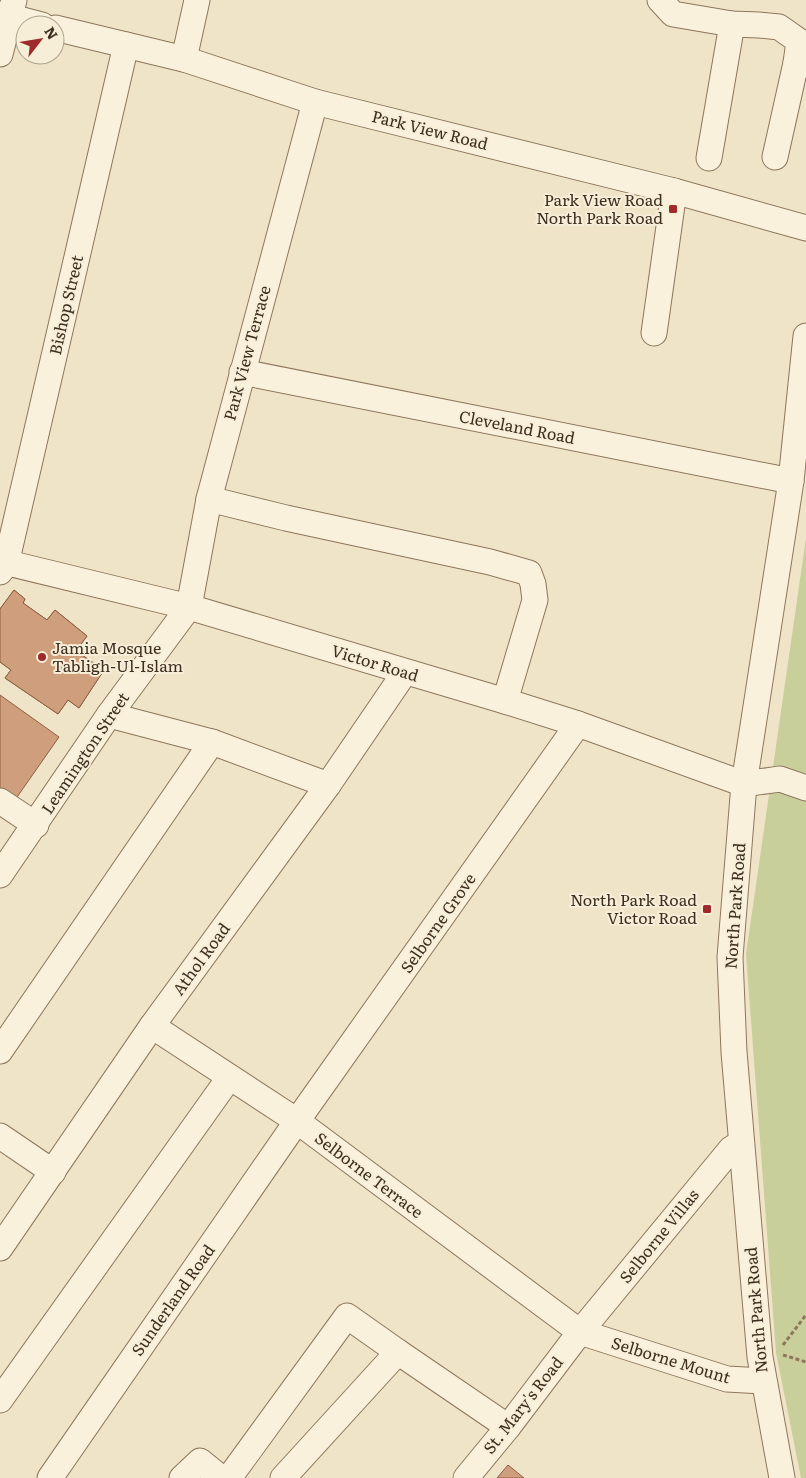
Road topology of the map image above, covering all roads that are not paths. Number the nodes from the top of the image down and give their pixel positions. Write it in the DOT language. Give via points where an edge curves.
graph roads {
  1 [pos="197,0"];
  2 [pos="660,0"];
  3 [pos="8,11"];
  4 [pos="725,15"];
  5 [pos="65,30"];
  6 [pos="126,45"];
  7 [pos="0,54"];
  8 [pos="184,59"];
  9 [pos="801,64"];
  10 [pos="315,102"];
  11 [pos="775,157"];
  12 [pos="710,158"];
  13 [pos="674,192"];
  14 [pos="806,228"];
  15 [pos="654,333"];
  16 [pos="806,336"];
  17 [pos="242,372"];
  18 [pos="791,481"];
  19 [pos="208,499"];
  20 [pos="2,566"];
  21 [pos="189,607"];
  22 [pos="404,672"];
  23 [pos="505,701"];
  24 [pos="109,714"];
  25 [pos="578,724"];
  26 [pos="212,742"];
  27 [pos="328,784"];
  28 [pos="744,784"];
  29 [pos="806,788"];
  30 [pos="0,800"];
  31 [pos="36,825"];
  32 [pos="0,875"];
  33 [pos="152,1026"];
  34 [pos="0,1051"];
  35 [pos="229,1078"];
  36 [pos="297,1121"];
  37 [pos="0,1136"];
  38 [pos="741,1144"];
  39 [pos="53,1172"];
  40 [pos="0,1248"];
  41 [pos="580,1332"];
  42 [pos="398,1352"];
  43 [pos="766,1364"];
  44 [pos="0,1400"];
  45 [pos="508,1427"];
  46 [pos="50,1478"];
  47 [pos="182,1478"];
  48 [pos="221,1478"];
  49 [pos="229,1478"];
  50 [pos="283,1478"];
  51 [pos="466,1478"];
  52 [pos="782,1478"];
  1 -- 8 [label="street"];
  2 -- 4 [label="street" via="673,14"];
  3 -- 7 [label="street"];
  4 -- 9 [label="street" via="779,27 798,41"];
  4 -- 12 [label="street"];
  5 -- 6 [label="street, Park View Road"];
  6 -- 8 [label="street, Park View Road"];
  6 -- 20 [label="street, Bishop Street"];
  8 -- 10 [label="street, Park View Road"];
  9 -- 11 [label="street"];
  10 -- 13 [label="street, Park View Road"];
  10 -- 17 [label="street, Park View Terrace"];
  13 -- 14 [label="street, Park View Road"];
  13 -- 15 [label="street"];
  16 -- 18 [label="street, North Park Road"];
  17 -- 18 [label="street, Cleveland Road"];
  17 -- 19 [label="street, Park View Terrace"];
  18 -- 28 [label="street, North Park Road"];
  19 -- 21 [label="street, Park View Terrace"];
  19 -- 23 [label="street" via="529,573 536,600"];
  20 -- 21 [label="street, Victor Road"];
  21 -- 22 [label="street, Victor Road"];
  21 -- 24 [label="street, Leamington Street"];
  22 -- 23 [label="street, Victor Road"];
  22 -- 27 [label="street, Athol Road"];
  23 -- 25 [label="street, Victor Road"];
  24 -- 26 [label="street"];
  24 -- 31 [label="street, Leamington Street"];
  25 -- 28 [label="street, Victor Road"];
  25 -- 36 [label="street, Selborne Grove"];
  26 -- 27 [label="street"];
  26 -- 34 [label="street"];
  27 -- 33 [label="street, Athol Road"];
  28 -- 29 [label="street" via="780,779"];
  28 -- 38 [label="street, North Park Road" via="730,957"];
  30 -- 31 [label="street"];
  31 -- 32 [label="street, Leamington Street"];
  33 -- 35 [label="street, Selborne Terrace"];
  33 -- 39 [label="street, Athol Road"];
  35 -- 36 [label="street, Selborne Terrace"];
  35 -- 44 [label="street"];
  36 -- 41 [label="street, Selborne Terrace"];
  36 -- 46 [label="street, Sunderland Road"];
  37 -- 39 [label="street"];
  38 -- 41 [label="street, Selborne Villas" via="731,1149"];
  38 -- 43 [label="street, North Park Road"];
  39 -- 40 [label="street, Athol Road"];
  41 -- 43 [label="street, Selborne Mount" via="727,1379"];
  41 -- 45 [label="street, St. Mary's Road"];
  42 -- 45 [label="street"];
  42 -- 49 [label="street" via="347,1316"];
  42 -- 50 [label="street"];
  43 -- 52 [label="street, North Park Road"];
  45 -- 51 [label="street, St. Mary's Road"];
  47 -- 48 [label="street" via="200,1461"];
}
